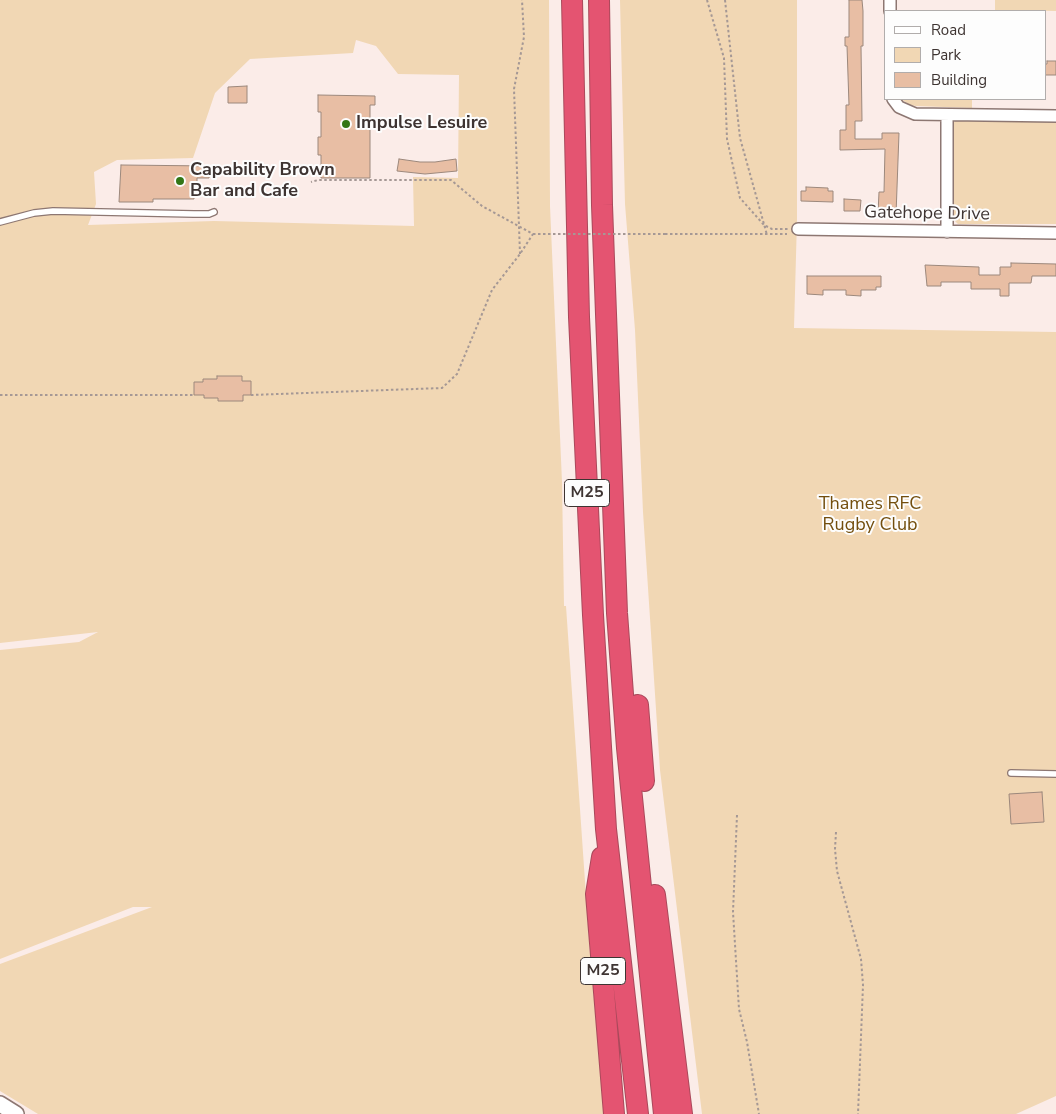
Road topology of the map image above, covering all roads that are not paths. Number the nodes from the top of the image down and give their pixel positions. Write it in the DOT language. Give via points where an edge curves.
graph roads {
  1 [pos="572,0"];
  2 [pos="599,0"];
  3 [pos="894,100"];
  4 [pos="947,115"];
  5 [pos="1056,116"];
  6 [pos="214,212"];
  7 [pos="0,222"];
  8 [pos="796,231"];
  9 [pos="947,232"];
  10 [pos="1056,233"];
  11 [pos="1011,773"];
  12 [pos="1056,774"];
  13 [pos="606,830"];
  14 [pos="623,985"];
  15 [pos="0,1104"];
  16 [pos="668,1113"];
  17 [pos="16,1114"];
  18 [pos="614,1114"];
  19 [pos="627,1114"];
  20 [pos="638,1114"];
  1 -- 13 [label="highway, M25" via="583,414"];
  2 -- 16 [label="highway, M25" via="602,205 617,613 627,748"];
  3 -- 4 [label="street" via="910,113"];
  4 -- 5 [label="street"];
  4 -- 9 [label="street"];
  6 -- 7 [label="lane" via="53,211"];
  8 -- 9 [label="street, Gatehope Drive"];
  9 -- 10 [label="street, Gatehope Drive"];
  11 -- 12 [label="lane"];
  13 -- 14 [label="highway, M25"];
  13 -- 18 [label="highway, M25" via="596,894"];
  14 -- 19 [label="highway, M25"];
  14 -- 20 [label="highway, M25"];
  15 -- 17 [label="main road"];
}
